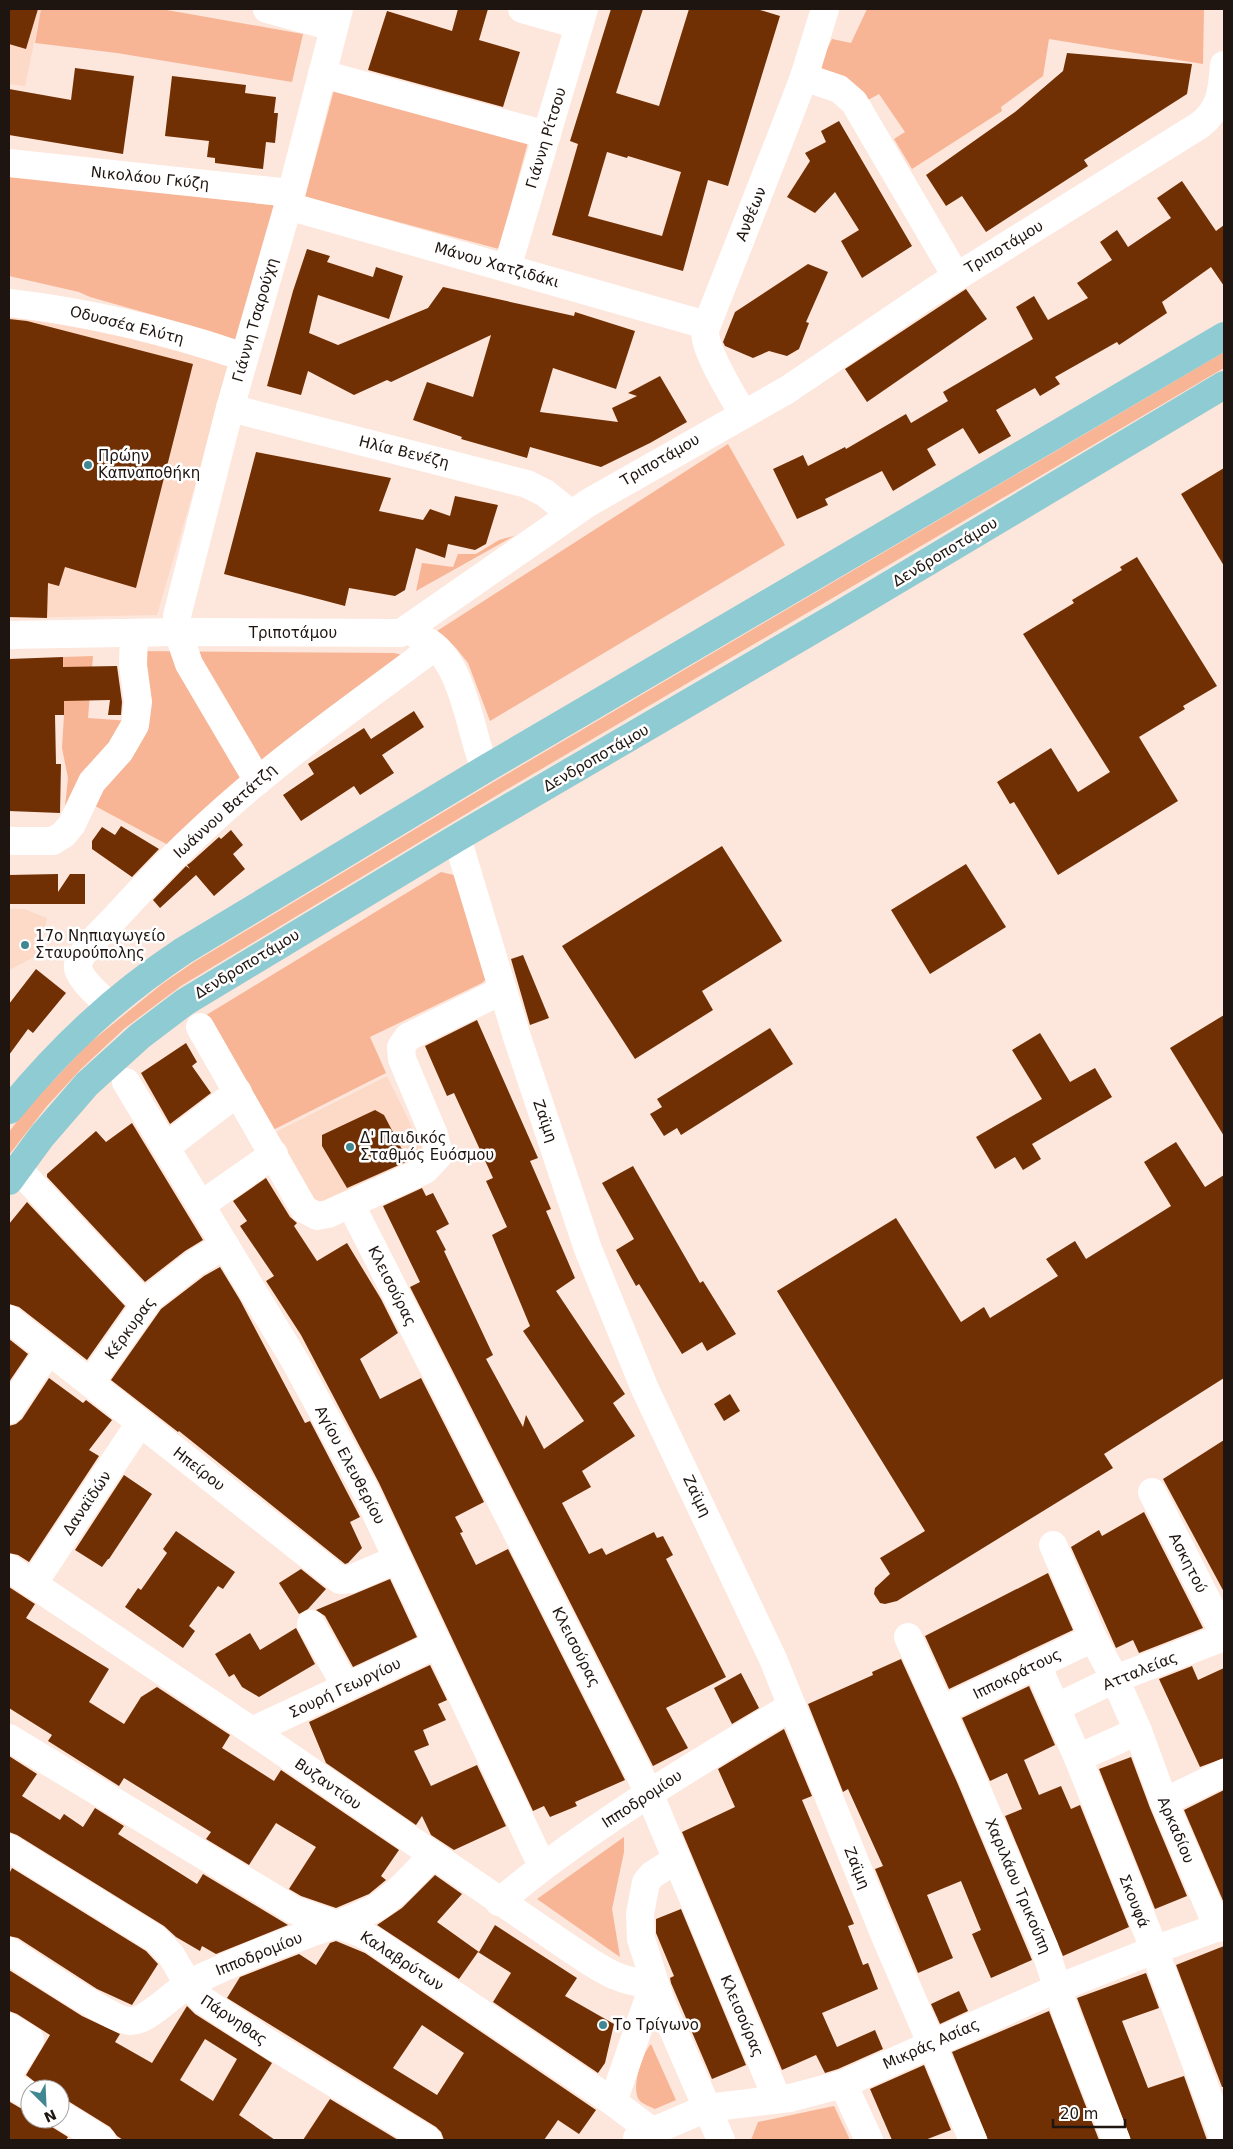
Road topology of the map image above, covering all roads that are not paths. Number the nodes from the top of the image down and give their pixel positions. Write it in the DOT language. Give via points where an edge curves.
graph roads {
  1 [pos="267,9"];
  2 [pos="522,9"];
  3 [pos="825,9"];
  4 [pos="582,17"];
  5 [pos="336,18"];
  6 [pos="1224,65"];
  7 [pos="322,74"];
  8 [pos="804,76"];
  9 [pos="547,134"];
  10 [pos="9,163"];
  11 [pos="290,199"];
  12 [pos="507,268"];
  13 [pos="956,276"];
  14 [pos="9,303"];
  15 [pos="706,325"];
  16 [pos="1224,336"];
  17 [pos="244,357"];
  18 [pos="1224,385"];
  19 [pos="230,408"];
  20 [pos="743,414"];
  21 [pos="571,514"];
  22 [pos="178,632"];
  23 [pos="134,633"];
  24 [pos="401,633"];
  25 [pos="9,635"];
  26 [pos="434,647"];
  27 [pos="485,769"];
  28 [pos="258,781"];
  29 [pos="457,838"];
  30 [pos="9,841"];
  31 [pos="502,990"];
  32 [pos="109,1006"];
  33 [pos="200,1027"];
  34 [pos="126,1082"];
  35 [pos="238,1092"];
  36 [pos="9,1110"];
  37 [pos="166,1147"];
  38 [pos="274,1154"];
  39 [pos="13,1175"];
  40 [pos="201,1205"];
  41 [pos="351,1205"];
  42 [pos="225,1245"];
  43 [pos="144,1304"];
  44 [pos="9,1319"];
  45 [pos="49,1350"];
  46 [pos="90,1384"];
  47 [pos="9,1410"];
  48 [pos="140,1423"];
  49 [pos="1152,1492"];
  50 [pos="1054,1545"];
  51 [pos="398,1559"];
  52 [pos="9,1568"];
  53 [pos="33,1584"];
  54 [pos="311,1624"];
  55 [pos="1224,1636"];
  56 [pos="908,1638"];
  57 [pos="1093,1638"];
  58 [pos="438,1644"];
  59 [pos="1037,1665"];
  60 [pos="1115,1679"];
  61 [pos="346,1688"];
  62 [pos="792,1706"];
  63 [pos="1057,1707"];
  64 [pos="942,1710"];
  65 [pos="252,1731"];
  66 [pos="1138,1731"];
  67 [pos="9,1738"];
  68 [pos="1078,1758"];
  69 [pos="1224,1773"];
  70 [pos="649,1793"];
  71 [pos="1164,1802"];
  72 [pos="9,1848"];
  73 [pos="433,1856"];
  74 [pos="677,1859"];
  75 [pos="542,1866"];
  76 [pos="499,1902"];
  77 [pos="336,1924"];
  78 [pos="1221,1926"];
  79 [pos="1154,1950"];
  80 [pos="9,1951"];
  81 [pos="654,1982"];
  82 [pos="187,1984"];
  83 [pos="1058,1988"];
  84 [pos="9,2027"];
  85 [pos="931,2044"];
  86 [pos="9,2074"];
  87 [pos="9,2083"];
  88 [pos="843,2084"];
  89 [pos="20,2090"];
  90 [pos="777,2099"];
  91 [pos="613,2102"];
  92 [pos="707,2108"];
  93 [pos="70,2120"];
  94 [pos="642,2136"];
  95 [pos="102,2140"];
  96 [pos="428,2140"];
  97 [pos="722,2140"];
  98 [pos="869,2140"];
  99 [pos="973,2140"];
  100 [pos="1116,2140"];
  101 [pos="1224,2140"];
  1 -- 5 [label="street"];
  2 -- 4 [label="street"];
  3 -- 8 [label="street, Ανθέων"];
  4 -- 9 [label="street, Γιάννη Ρίτσου"];
  5 -- 7 [label="street, Γιάννη Τσαρούχη"];
  6 -- 13 [label="street, Τριποτάμου" via="1222,94 1209,118"];
  7 -- 9 [label="street"];
  7 -- 11 [label="street, Γιάννη Τσαρούχη"];
  8 -- 13 [label="street" via="839,90 854,102"];
  8 -- 15 [label="street, Ανθέων"];
  9 -- 12 [label="street, Γιάννη Ρίτσου"];
  10 -- 11 [label="street, Νικολάου Γκύζη"];
  11 -- 12 [label="street, Μάνου Χατζιδάκι"];
  11 -- 17 [label="street, Γιάννη Τσαρούχη"];
  12 -- 15 [label="street, Μάνου Χατζιδάκι"];
  13 -- 20 [label="street, Τριποτάμου" via="787,390"];
  14 -- 17 [label="street, Οδυσσέα Ελύτη" via="84,313"];
  15 -- 20 [label="street, Ανθέων" via="704,332 708,348"];
  16 -- 27 [label="main road"];
  17 -- 19 [label="street, Γιάννη Τσαρούχη"];
  18 -- 29 [label="main road, Δενδροποτάμου"];
  19 -- 21 [label="street, Ηλία Βενέζη" via="527,484 545,493"];
  19 -- 22 [label="street, Γιάννη Τσαρούχη" via="178,608"];
  20 -- 21 [label="street, Τριποτάμου"];
  21 -- 24 [label="street, Τριποτάμου"];
  22 -- 23 [label="street, Τριποτάμου"];
  22 -- 24 [label="street, Τριποτάμου"];
  22 -- 28 [label="street" via="191,668"];
  23 -- 25 [label="street, Τριποτάμου"];
  23 -- 30 [label="street" via="133,665 138,702 135,725 128,738 92,782 64,834 53,840"];
  24 -- 26 [label="street"];
  26 -- 27 [label="street" via="465,696"];
  26 -- 28 [label="street, Ιωάννου Βατάτζη"];
  27 -- 32 [label="main road" via="234,919 146,976"];
  28 -- 32 [label="street, Ιωάννου Βατάτζη" via="176,854 82,956 78,965 80,973"];
  29 -- 31 [label="street, Ζαϊμη"];
  29 -- 39 [label="main road, Δενδροποτάμου" via="224,977 161,1019 87,1084"];
  31 -- 41 [label="street" via="408,1037 401,1047 402,1059 434,1135 439,1155 425,1170"];
  31 -- 62 [label="street, Ζαϊμη" via="592,1258 645,1389 761,1630"];
  32 -- 36 [label="main road" via="52,1058"];
  33 -- 35 [label="street"];
  34 -- 37 [label="street, Αγίου Ελευθερίου"];
  35 -- 37 [label="street"];
  35 -- 38 [label="street"];
  37 -- 40 [label="street, Αγίου Ελευθερίου"];
  38 -- 40 [label="street"];
  38 -- 41 [label="street" via="304,1209 317,1216"];
  39 -- 43 [label="street"];
  40 -- 42 [label="street, Αγίου Ελευθερίου"];
  41 -- 70 [label="street, Κλεισούρας"];
  42 -- 43 [label="street, Κέρκυρας" via="195,1263"];
  42 -- 51 [label="street, Αγίου Ελευθερίου" via="300,1370"];
  43 -- 46 [label="street, Κέρκυρας"];
  44 -- 45 [label="street, Ηπείρου"];
  45 -- 46 [label="street, Ηπείρου"];
  45 -- 47 [label="street"];
  46 -- 48 [label="street, Ηπείρου"];
  48 -- 51 [label="street, Ηπείρου" via="340,1580 351,1579"];
  48 -- 53 [label="street, Δαναϊδών"];
  49 -- 55 [label="street, Ασκητού"];
  50 -- 57 [label="street"];
  51 -- 58 [label="street, Αγίου Ελευθερίου"];
  52 -- 53 [label="street, Βυζαντίου"];
  53 -- 65 [label="street, Βυζαντίου"];
  54 -- 61 [label="street"];
  55 -- 60 [label="street, Ατταλείας"];
  56 -- 64 [label="street, Χαριλάου Τρικούπη"];
  57 -- 59 [label="street, Ιπποκράτους"];
  57 -- 60 [label="street"];
  58 -- 61 [label="street, Σουρή Γεωργίου"];
  58 -- 75 [label="street, Αγίου Ελευθερίου"];
  59 -- 63 [label="street, Σκουφά"];
  59 -- 64 [label="street, Ιπποκράτους"];
  60 -- 63 [label="street, Ατταλείας"];
  60 -- 66 [label="street, Αρκαδίου"];
  61 -- 65 [label="street, Σουρή Γεωργίου"];
  62 -- 70 [label="street, Ιπποδρομίου"];
  62 -- 85 [label="street, Ζαϊμη"];
  63 -- 68 [label="street, Σκουφά"];
  64 -- 83 [label="street, Χαριλάου Τρικούπη" via="1044,1947"];
  65 -- 73 [label="street, Βυζαντίου"];
  66 -- 68 [label="street"];
  66 -- 71 [label="street, Αρκαδίου"];
  67 -- 77 [label="street, Καλαβρύτων" via="286,1906 306,1916"];
  68 -- 79 [label="street, Σκουφά"];
  69 -- 71 [label="street"];
  70 -- 74 [label="street, Κλεισούρας"];
  70 -- 75 [label="street, Ιπποδρομίου"];
  71 -- 78 [label="street, Αρκαδίου"];
  72 -- 82 [label="street, Πάρνηθας" via="156,1939 171,1955"];
  73 -- 76 [label="street, Βυζαντίου"];
  73 -- 77 [label="street, Ιπποδρομίου" via="377,1907"];
  74 -- 81 [label="street" via="649,1877 643,1893 641,1939"];
  74 -- 90 [label="street, Κλεισούρας"];
  75 -- 76 [label="street, Ιπποδρομίου"];
  76 -- 81 [label="street, Βυζαντίου" via="617,1978 636,1983"];
  77 -- 82 [label="street, Ιπποδρομίου"];
  77 -- 91 [label="street, Καλαβρύτων" via="373,1940"];
  78 -- 79 [label="street, Μικράς Ασίας"];
  79 -- 83 [label="street, Μικράς Ασίας"];
  79 -- 101 [label="street, Σκουφά"];
  80 -- 82 [label="street, Ιπποδρομίου" via="126,2021 150,2015"];
  81 -- 91 [label="street"];
  81 -- 92 [label="street"];
  82 -- 96 [label="street, Πάρνηθας" via="199,1997 231,2019"];
  83 -- 85 [label="street, Μικράς Ασίας"];
  83 -- 100 [label="street, Χαριλάου Τρικούπη"];
  84 -- 86 [label="street" via="30,2040"];
  85 -- 88 [label="street, Μικράς Ασίας"];
  85 -- 99 [label="street, Ζαϊμη"];
  87 -- 89 [label="street"];
  88 -- 90 [label="street, Μικράς Ασίας"];
  88 -- 98 [label="street"];
  90 -- 92 [label="street, Μικράς Ασίας"];
  91 -- 94 [label="street, Καλαβρύτων"];
  92 -- 94 [label="street, Μικράς Ασίας"];
  92 -- 97 [label="street"];
  93 -- 95 [label="street"];
}
